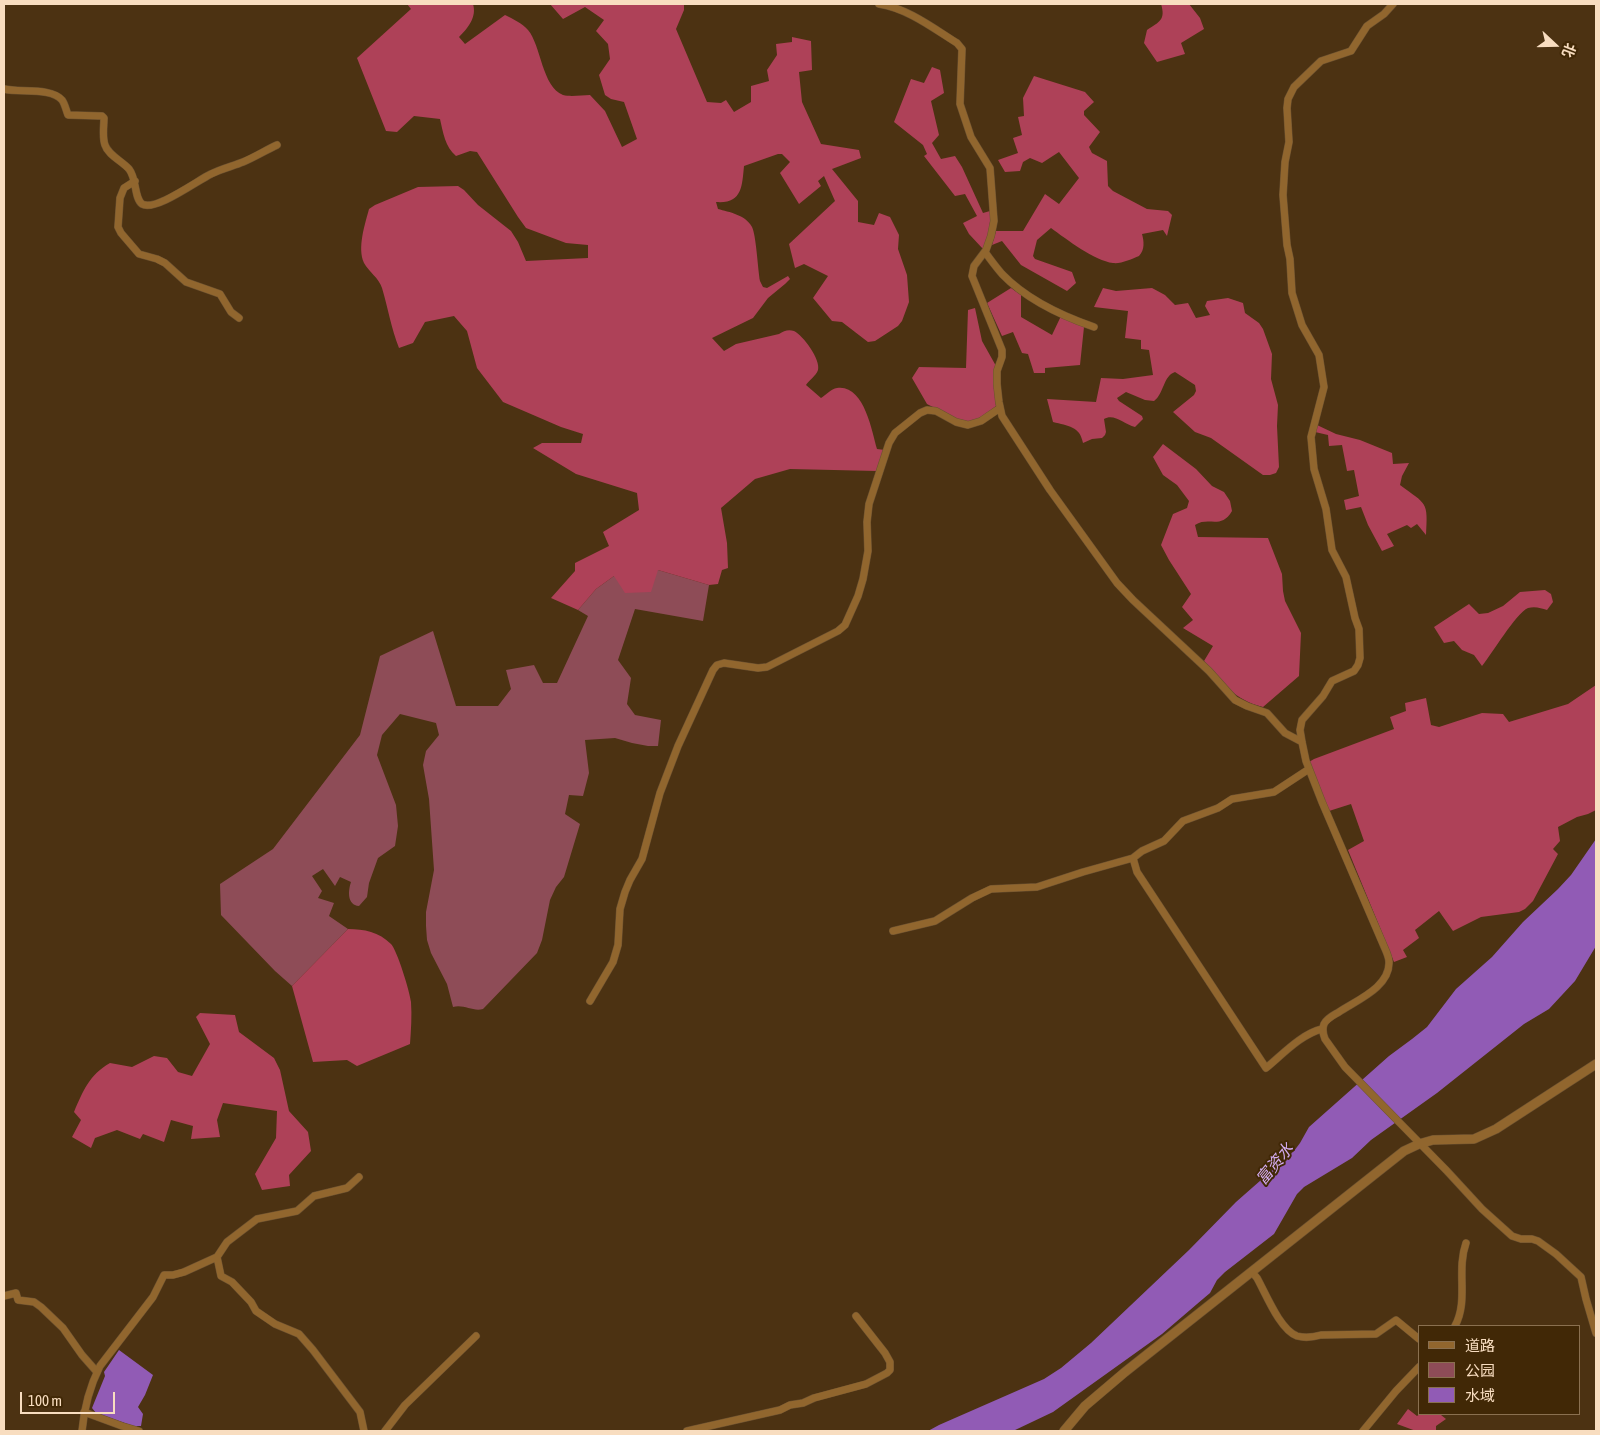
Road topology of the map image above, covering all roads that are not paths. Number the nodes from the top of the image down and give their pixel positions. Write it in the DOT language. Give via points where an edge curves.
graph roads {
  1 [pos="879,4"];
  2 [pos="1393,4"];
  3 [pos="4,90"];
  4 [pos="277,145"];
  5 [pos="135,181"];
  6 [pos="984,252"];
  7 [pos="240,318"];
  8 [pos="1094,327"];
  9 [pos="1000,408"];
  10 [pos="1302,742"];
  11 [pos="1309,769"];
  12 [pos="1133,858"];
  13 [pos="893,931"];
  14 [pos="590,1000"];
  15 [pos="1322,1030"];
  16 [pos="1596,1064"];
  17 [pos="1421,1144"];
  18 [pos="359,1177"];
  19 [pos="1466,1243"];
  20 [pos="217,1257"];
  21 [pos="1252,1272"];
  22 [pos="4,1296"];
  23 [pos="856,1316"];
  24 [pos="1455,1325"];
  25 [pos="1596,1333"];
  26 [pos="476,1336"];
  27 [pos="1418,1338"];
  28 [pos="1418,1368"];
  29 [pos="97,1372"];
  30 [pos="84,1412"];
  31 [pos="82,1431"];
  32 [pos="139,1431"];
  33 [pos="364,1431"];
  34 [pos="385,1431"];
  35 [pos="687,1431"];
  36 [pos="1064,1431"];
  37 [pos="1363,1431"];
  1 -- 6 [label="street" via="906,13 961,47 960,104 971,138 990,170 994,221"];
  2 -- 10 [label="street" via="1367,26 1350,51 1322,61 1294,87 1287,108 1289,142 1283,202 1292,293 1302,325 1319,355 1324,387 1311,437 1314,469 1326,509 1332,550 1346,577 1359,629 1360,658 1354,671 1332,681 1302,720"];
  3 -- 5 [label="street" via="39,91 57,96 64,102 68,115 102,116 105,145 130,170"];
  4 -- 5 [label="street" via="210,174 151,205 142,204 138,198"];
  5 -- 7 [label="street" via="124,188 120,198 118,227 121,233 139,254 165,263 186,282 220,294 231,312"];
  6 -- 8 [label="street" via="1019,288 1062,314"];
  6 -- 9 [label="street" via="972,274 1002,350 997,371"];
  9 -- 10 [label="street" via="1007,425 1050,490 1118,583 1209,671 1231,697 1267,712 1285,733"];
  9 -- 14 [label="street" via="981,421 968,425 927,410 920,412 892,436 868,508 868,551 863,579 842,629 767,667 724,663 713,670 678,746 660,793 642,859 625,892 613,962"];
  10 -- 11 [label="street"];
  11 -- 12 [label="street" via="1274,792 1232,799 1183,821 1164,841"];
  11 -- 15 [label="street" via="1389,961 1389,969 1379,985 1328,1020"];
  12 -- 13 [label="street" via="1037,887 991,889 935,921"];
  12 -- 15 [label="street" via="1137,872 1266,1068 1306,1036"];
  15 -- 17 [label="street" via="1345,1066"];
  16 -- 17 [label="street" via="1482,1136"];
  17 -- 21 [label="street" via="1404,1151"];
  17 -- 25 [label="street" via="1512,1236 1538,1241 1581,1277"];
  18 -- 20 [label="street" via="347,1188 314,1196 297,1211 257,1219 227,1242"];
  19 -- 24 [label="street" via="1461,1267 1462,1306"];
  20 -- 29 [label="street" via="184,1272 164,1275 153,1297"];
  20 -- 33 [label="street" via="221,1276 232,1282 256,1311 275,1324 299,1334 313,1350 360,1412"];
  21 -- 27 [label="street" via="1281,1322 1297,1336 1376,1334 1396,1320"];
  21 -- 36 [label="street" via="1125,1372 1092,1400"];
  22 -- 29 [label="street" via="16,1293 18,1300 41,1306 63,1328"];
  23 -- 35 [label="street" via="890,1362 887,1373 866,1384 780,1410"];
  26 -- 34 [label="street" via="405,1405"];
  28 -- 37 [label="street"];
  29 -- 30 [label="street"];
  30 -- 31 [label="street"];
  30 -- 32 [label="street"];
}
